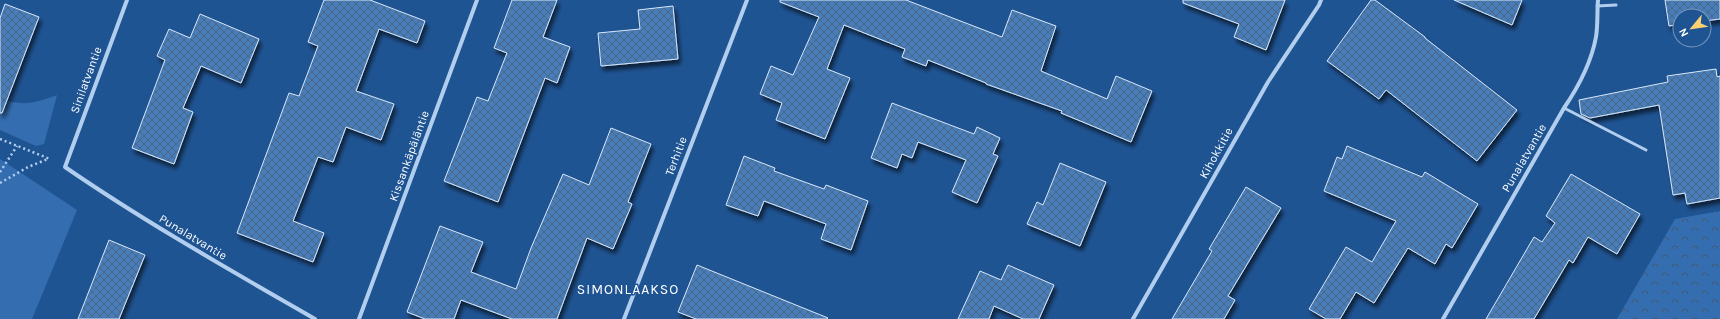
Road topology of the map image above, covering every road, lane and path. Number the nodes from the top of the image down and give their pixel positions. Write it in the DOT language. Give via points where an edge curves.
graph roads {
  1 [pos="127,0"];
  2 [pos="477,0"];
  3 [pos="747,0"];
  4 [pos="1321,0"];
  5 [pos="1598,0"];
  6 [pos="1616,5"];
  7 [pos="1598,6"];
  8 [pos="1564,108"];
  9 [pos="0,139"];
  10 [pos="17,146"];
  11 [pos="1646,150"];
  12 [pos="48,159"];
  13 [pos="65,167"];
  14 [pos="0,172"];
  15 [pos="0,183"];
  16 [pos="315,319"];
  17 [pos="359,319"];
  18 [pos="624,319"];
  19 [pos="1133,319"];
  20 [pos="1443,319"];
  1 -- 13 [label="street, Sinilatvantie"];
  2 -- 17 [label="street, Kissankäpäläntie"];
  3 -- 18 [label="street, Terhitie"];
  4 -- 19 [label="street, Kihokkitie" via="1268,82"];
  5 -- 7 [label="street, Punalatvantie"];
  6 -- 7 [label="lane"];
  7 -- 8 [label="street, Punalatvantie" via="1596,36 1590,61 1577,90"];
  8 -- 11 [label="lane"];
  8 -- 20 [label="street, Punalatvantie"];
  9 -- 10 [label="path"];
  10 -- 12 [label="path"];
  10 -- 14 [label="path"];
  12 -- 13 [label="path"];
  12 -- 15 [label="path"];
  13 -- 16 [label="street, Punalatvantie" via="192,249"];
}
